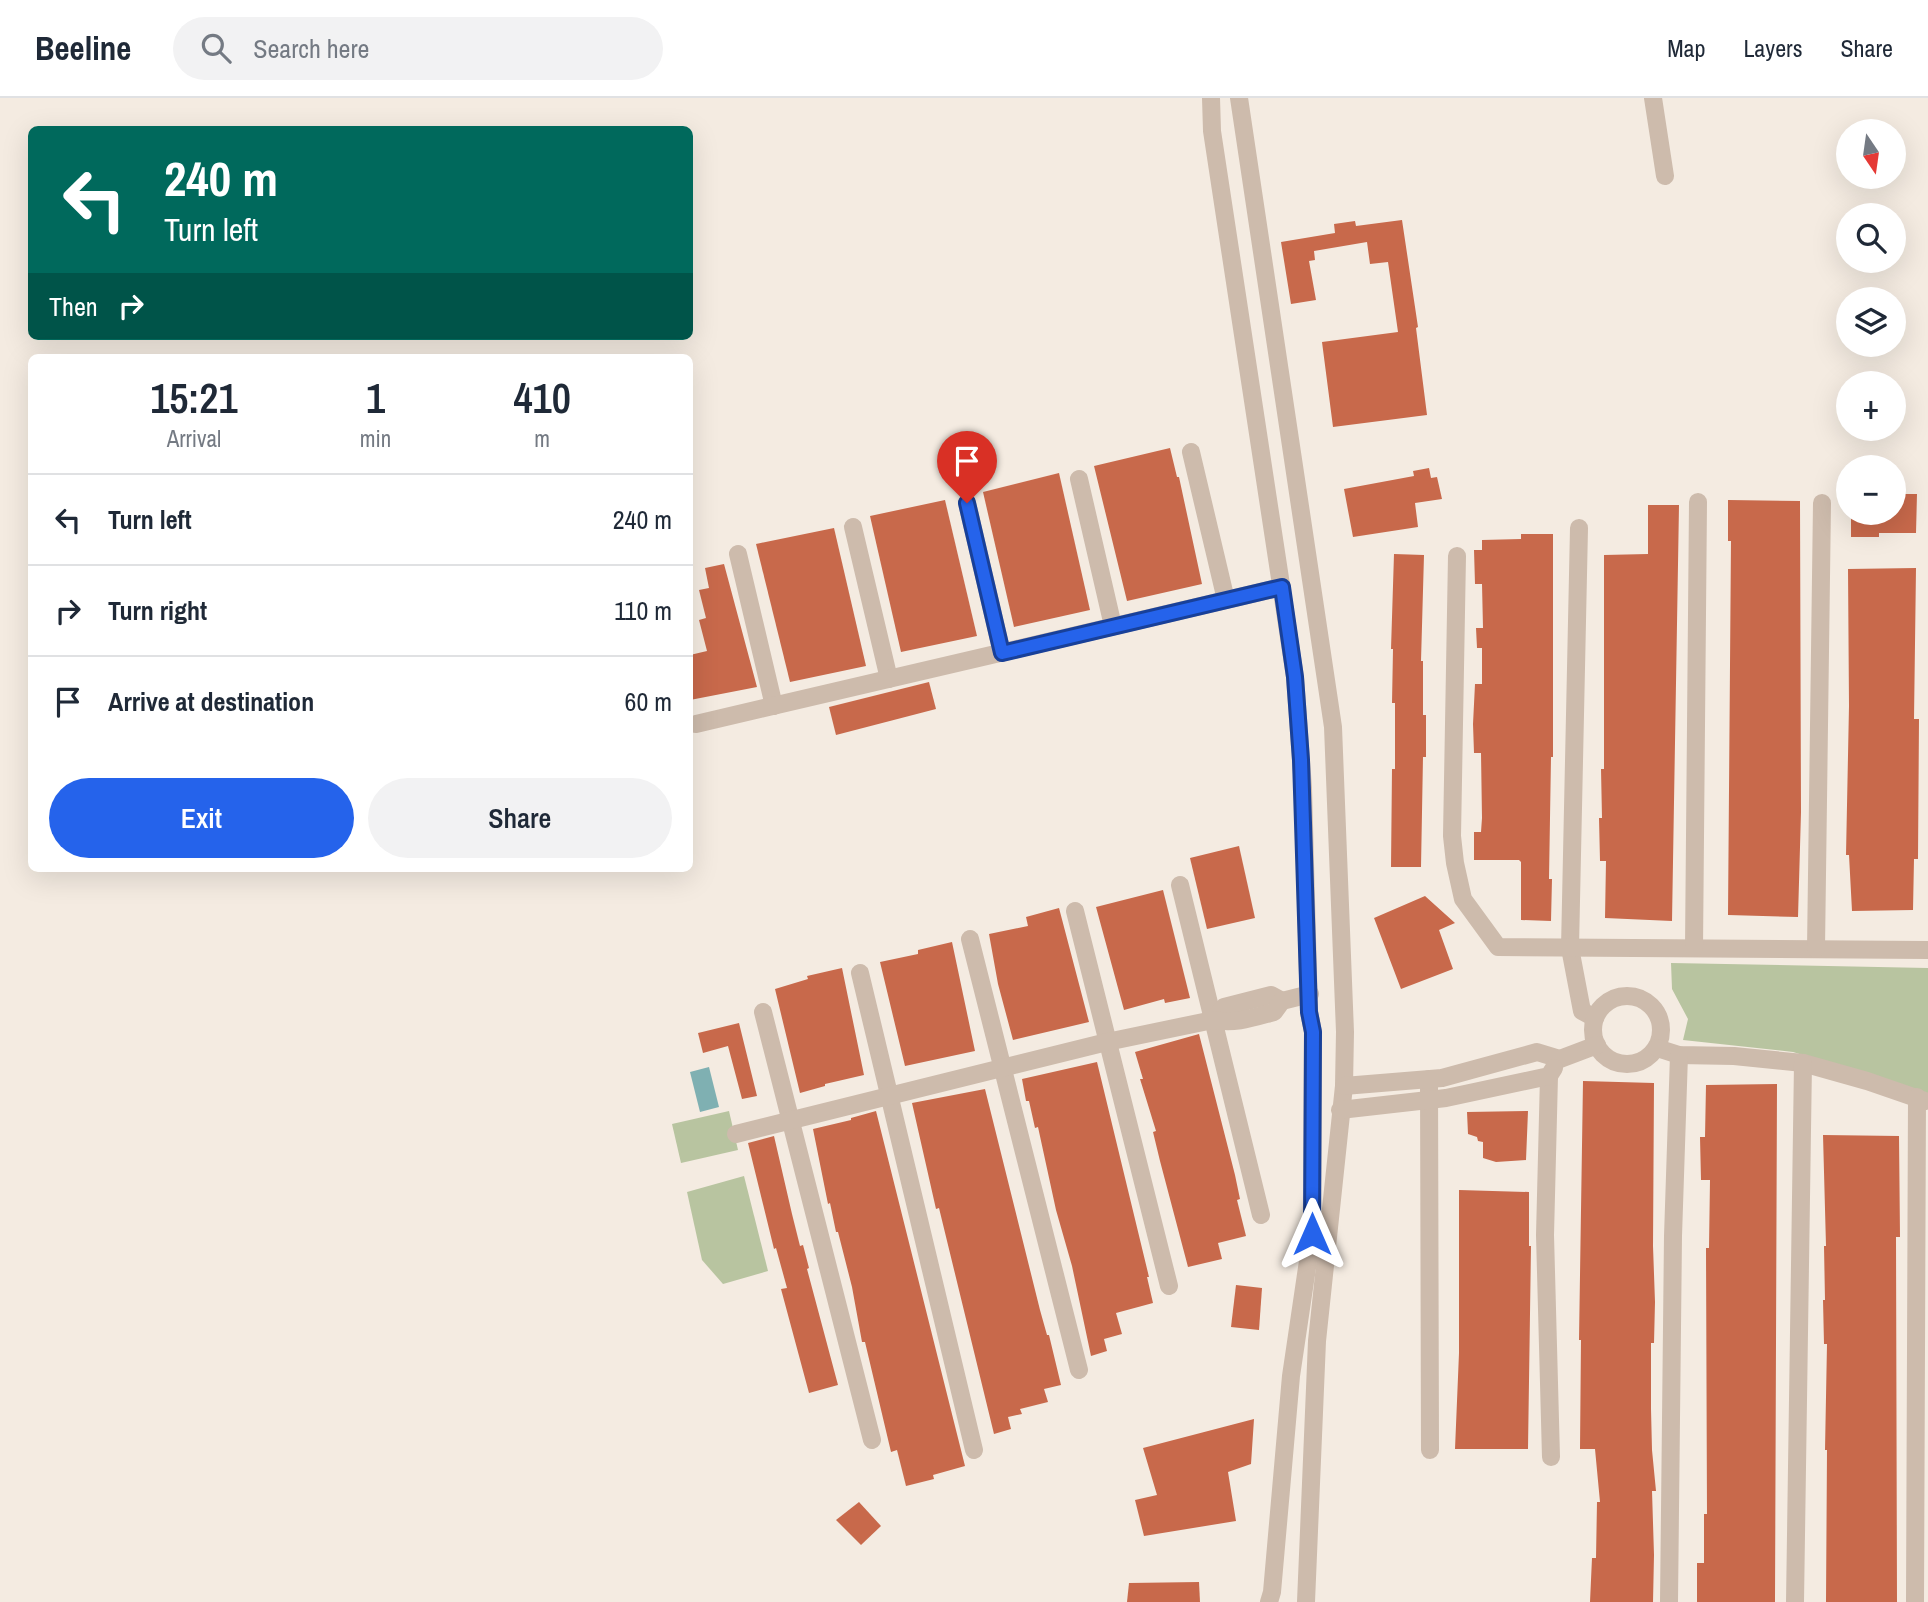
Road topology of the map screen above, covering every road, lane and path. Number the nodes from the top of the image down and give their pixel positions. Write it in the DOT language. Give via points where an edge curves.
graph roads {
  1 [pos="1210,98"];
  2 [pos="1239,98"];
  3 [pos="1653,98"];
  4 [pos="1665,176"];
  5 [pos="1191,452"];
  6 [pos="1079,479"];
  7 [pos="1300,498"];
  8 [pos="1698,502"];
  9 [pos="967,503"];
  10 [pos="1269,503"];
  11 [pos="1822,503"];
  12 [pos="853,527"];
  13 [pos="1579,528"];
  14 [pos="738,554"];
  15 [pos="1457,556"];
  16 [pos="1282,587"];
  17 [pos="1226,600"];
  18 [pos="1113,626"];
  19 [pos="1002,653"];
  20 [pos="889,679"];
  21 [pos="774,706"];
  22 [pos="696,724"];
  23 [pos="1180,885"];
  24 [pos="1075,911"];
  25 [pos="970,939"];
  26 [pos="1570,948"];
  27 [pos="1694,948"];
  28 [pos="1816,949"];
  29 [pos="1928,950"];
  30 [pos="860,973"];
  31 [pos="1310,994"];
  32 [pos="763,1012"];
  33 [pos="1595,1018"];
  34 [pos="1213,1020"];
  35 [pos="1107,1042"];
  36 [pos="1597,1045"];
  37 [pos="1657,1048"];
  38 [pos="1679,1055"];
  39 [pos="1560,1059"];
  40 [pos="1802,1063"];
  41 [pos="1002,1068"];
  42 [pos="1549,1076"];
  43 [pos="1429,1079"];
  44 [pos="1344,1086"];
  45 [pos="891,1096"];
  46 [pos="1429,1100"];
  47 [pos="1922,1100"];
  48 [pos="1340,1110"];
  49 [pos="789,1122"];
  50 [pos="736,1134"];
  51 [pos="1261,1215"];
  52 [pos="1169,1286"];
  53 [pos="1079,1370"];
  54 [pos="1291,1376"];
  55 [pos="1315,1377"];
  56 [pos="872,1440"];
  57 [pos="974,1450"];
  58 [pos="1430,1450"];
  59 [pos="1550,1457"];
  60 [pos="1269,1602"];
  61 [pos="1306,1602"];
  62 [pos="1669,1602"];
  63 [pos="1795,1602"];
  64 [pos="1915,1602"];
  1 -- 10 [label="street"];
  2 -- 7 [label="street"];
  3 -- 4 [label="street"];
  5 -- 17 [label="street"];
  6 -- 18 [label="street"];
  7 -- 10 [label="street"];
  7 -- 44 [label="street" via="1333,727"];
  8 -- 27 [label="street"];
  9 -- 19 [label="street"];
  10 -- 16 [label="street"];
  11 -- 28 [label="street"];
  12 -- 20 [label="street"];
  13 -- 26 [label="street"];
  14 -- 21 [label="street"];
  15 -- 26 [label="street" via="1452,836 1464,899 1498,947"];
  16 -- 17 [label="street"];
  16 -- 31 [label="street" via="1303,788"];
  17 -- 18 [label="street"];
  18 -- 19 [label="street"];
  19 -- 20 [label="street"];
  20 -- 21 [label="street"];
  21 -- 22 [label="street"];
  23 -- 34 [label="street"];
  24 -- 35 [label="street"];
  25 -- 41 [label="street"];
  26 -- 27 [label="street"];
  26 -- 33 [label="street" via="1582,1011"];
  27 -- 28 [label="street"];
  28 -- 29 [label="street"];
  30 -- 45 [label="street"];
  31 -- 34 [label="street" via="1282,1001 1274,1012 1230,1023"];
  31 -- 54 [label="street" via="1312,1234"];
  32 -- 49 [label="street"];
  33 -- 36 [label="street"];
  33 -- 37 [label="street" via="1609,1001 1632,996 1642,999 1652,1006 1662,1026"];
  34 -- 35 [label="street"];
  34 -- 51 [label="street"];
  35 -- 41 [label="street"];
  35 -- 52 [label="street"];
  36 -- 37 [label="street" via="1607,1058 1629,1065"];
  36 -- 39 [label="street"];
  37 -- 38 [label="street"];
  38 -- 40 [label="street"];
  38 -- 62 [label="street"];
  39 -- 42 [label="street"];
  39 -- 43 [label="street" via="1537,1052"];
  40 -- 47 [label="street"];
  40 -- 63 [label="street"];
  41 -- 45 [label="street"];
  41 -- 53 [label="street"];
  42 -- 46 [label="street"];
  42 -- 59 [label="street" via="1545,1235"];
  43 -- 44 [label="street"];
  43 -- 46 [label="street"];
  44 -- 48 [label="street"];
  45 -- 49 [label="street"];
  45 -- 57 [label="street"];
  46 -- 48 [label="street"];
  46 -- 58 [label="street"];
  47 -- 64 [label="street"];
  48 -- 55 [label="street"];
  49 -- 50 [label="street"];
  49 -- 56 [label="street"];
  54 -- 55 [label="street"];
  54 -- 60 [label="street"];
  55 -- 61 [label="street"];
}
